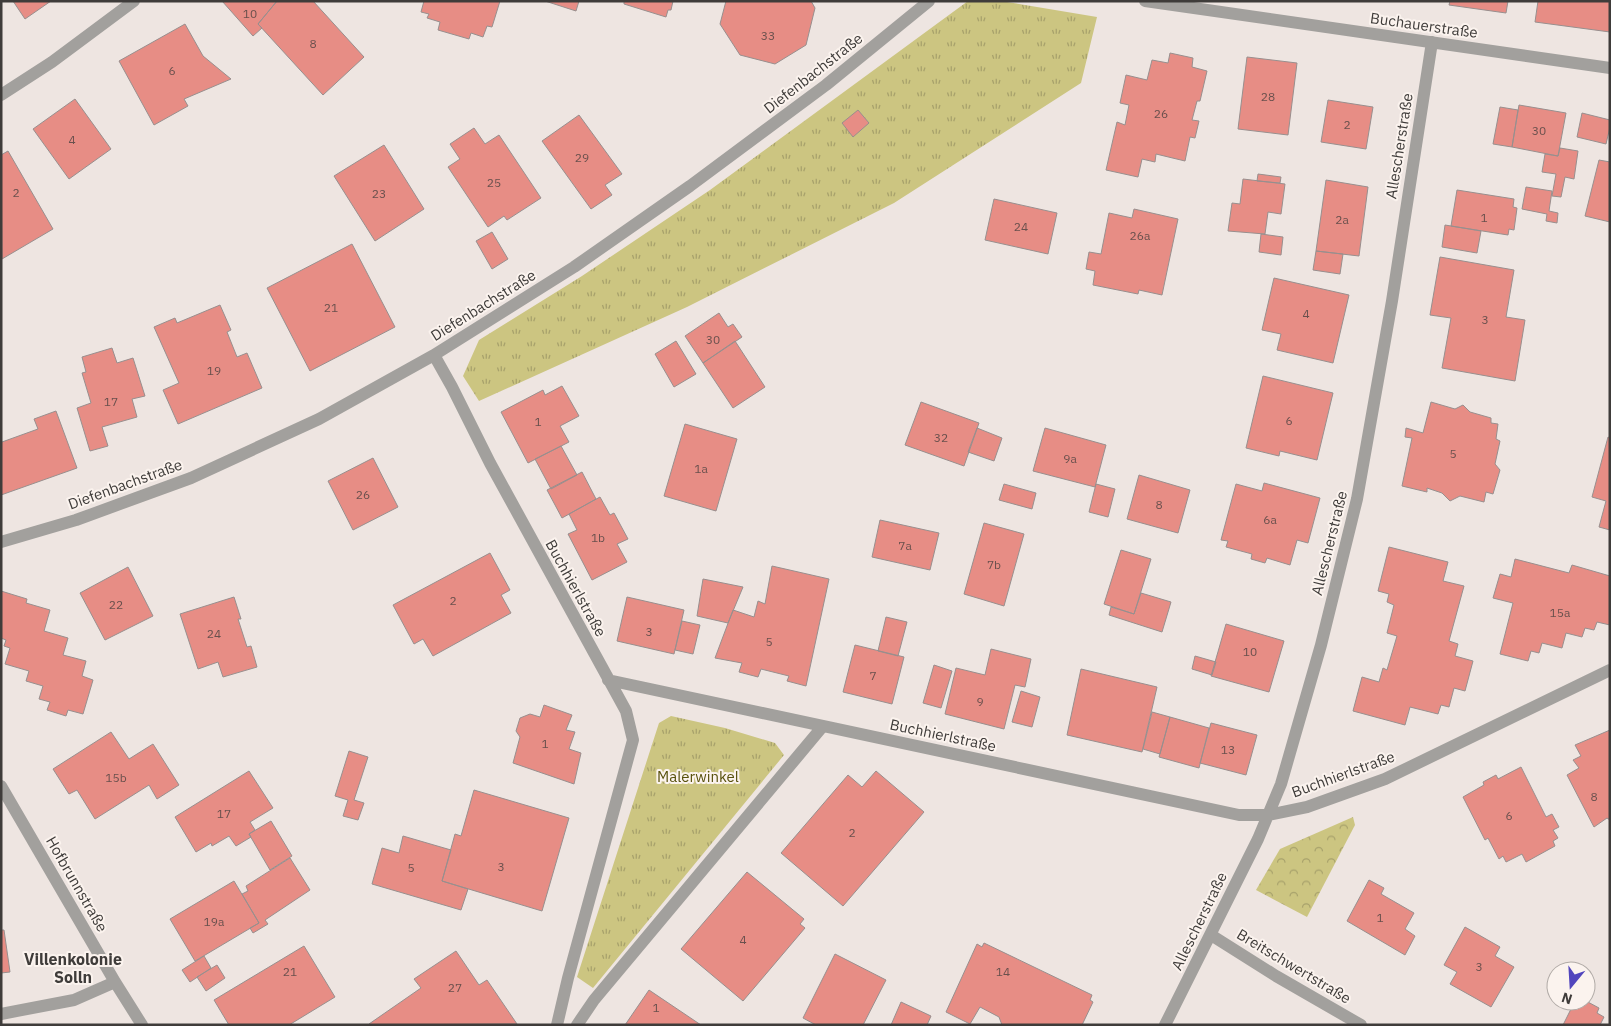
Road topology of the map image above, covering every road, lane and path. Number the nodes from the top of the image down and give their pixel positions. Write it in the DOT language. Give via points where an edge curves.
graph roads {
  1 [pos="134,1"];
  2 [pos="929,1"];
  3 [pos="1145,1"];
  4 [pos="1432,42"];
  5 [pos="1610,68"];
  6 [pos="1,95"];
  7 [pos="434,355"];
  8 [pos="1,542"];
  9 [pos="1610,670"];
  10 [pos="608,680"];
  11 [pos="823,726"];
  12 [pos="1,786"];
  13 [pos="1268,815"];
  14 [pos="1211,935"];
  15 [pos="115,982"];
  16 [pos="1,1014"];
  17 [pos="142,1025"];
  18 [pos="557,1025"];
  19 [pos="577,1025"];
  20 [pos="1165,1025"];
  21 [pos="1361,1025"];
  1 -- 6 [label="street"];
  2 -- 7 [label="street, Diefenbachstraße" via="826,85 690,186 574,267"];
  3 -- 4 [label="street, Buchauerstraße"];
  4 -- 5 [label="street, Buchauerstraße"];
  4 -- 13 [label="street, Allescherstraße" via="1358,499 1318,654"];
  7 -- 8 [label="street, Diefenbachstraße" via="319,419 190,478 76,520"];
  7 -- 10 [label="street, Buchhierlstraße"];
  9 -- 13 [label="street, Buchhierlstraße" via="1384,779 1307,807"];
  10 -- 11 [label="street, Buchhierlstraße"];
  10 -- 18 [label="street" via="626,711 633,740"];
  11 -- 13 [label="street, Buchhierlstraße" via="1239,815"];
  11 -- 19 [label="street" via="594,1000"];
  12 -- 15 [label="street, Hofbrunnstraße"];
  13 -- 14 [label="street, Allescherstraße"];
  14 -- 20 [label="street, Allescherstraße"];
  14 -- 21 [label="street, Breitschwertstraße"];
  15 -- 16 [label="street" via="74,1000"];
  15 -- 17 [label="street, Hofbrunnstraße"];
}
